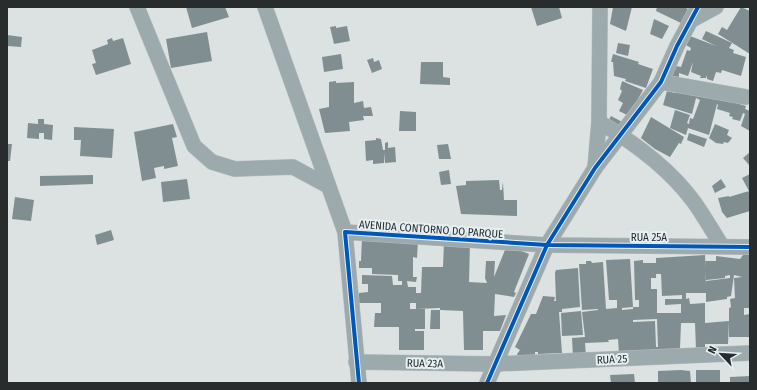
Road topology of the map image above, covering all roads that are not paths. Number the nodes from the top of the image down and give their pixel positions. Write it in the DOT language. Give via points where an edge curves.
graph roads {
  1 [pos="137,7"];
  2 [pos="265,7"];
  3 [pos="600,7"];
  4 [pos="698,7"];
  5 [pos="716,7"];
  6 [pos="690,21"];
  7 [pos="661,82"];
  8 [pos="746,97"];
  9 [pos="599,122"];
  10 [pos="621,135"];
  11 [pos="595,168"];
  12 [pos="328,186"];
  13 [pos="345,232"];
  14 [pos="547,245"];
  15 [pos="722,246"];
  16 [pos="750,247"];
  17 [pos="750,353"];
  18 [pos="356,362"];
  19 [pos="494,364"];
  20 [pos="359,383"];
  21 [pos="487,383"];
  1 -- 12 [label="street" via="194,146 212,162 235,169 293,166"];
  2 -- 12 [label="street"];
  3 -- 9 [label="street"];
  4 -- 6 [label="street"];
  5 -- 6 [label="street"];
  6 -- 7 [label="street"];
  7 -- 8 [label="street"];
  7 -- 10 [label="street"];
  9 -- 10 [label="street"];
  9 -- 11 [label="street"];
  10 -- 11 [label="street"];
  10 -- 15 [label="street" via="645,152 676,182 694,202"];
  11 -- 14 [label="street"];
  12 -- 13 [label="street"];
  13 -- 14 [label="street, AVENIDA CONTORNO DO PARQUE"];
  13 -- 18 [label="street, AVENIDA CONTORNO DO PARQUE"];
  14 -- 15 [label="street, RUA 25A"];
  14 -- 19 [label="street"];
  15 -- 16 [label="street, RUA 25A"];
  17 -- 19 [label="street, RUA 25"];
  18 -- 19 [label="street, RUA 23A"];
  18 -- 20 [label="street, AVENIDA CONTORNO DO PARQUE"];
  19 -- 21 [label="street"];
}
